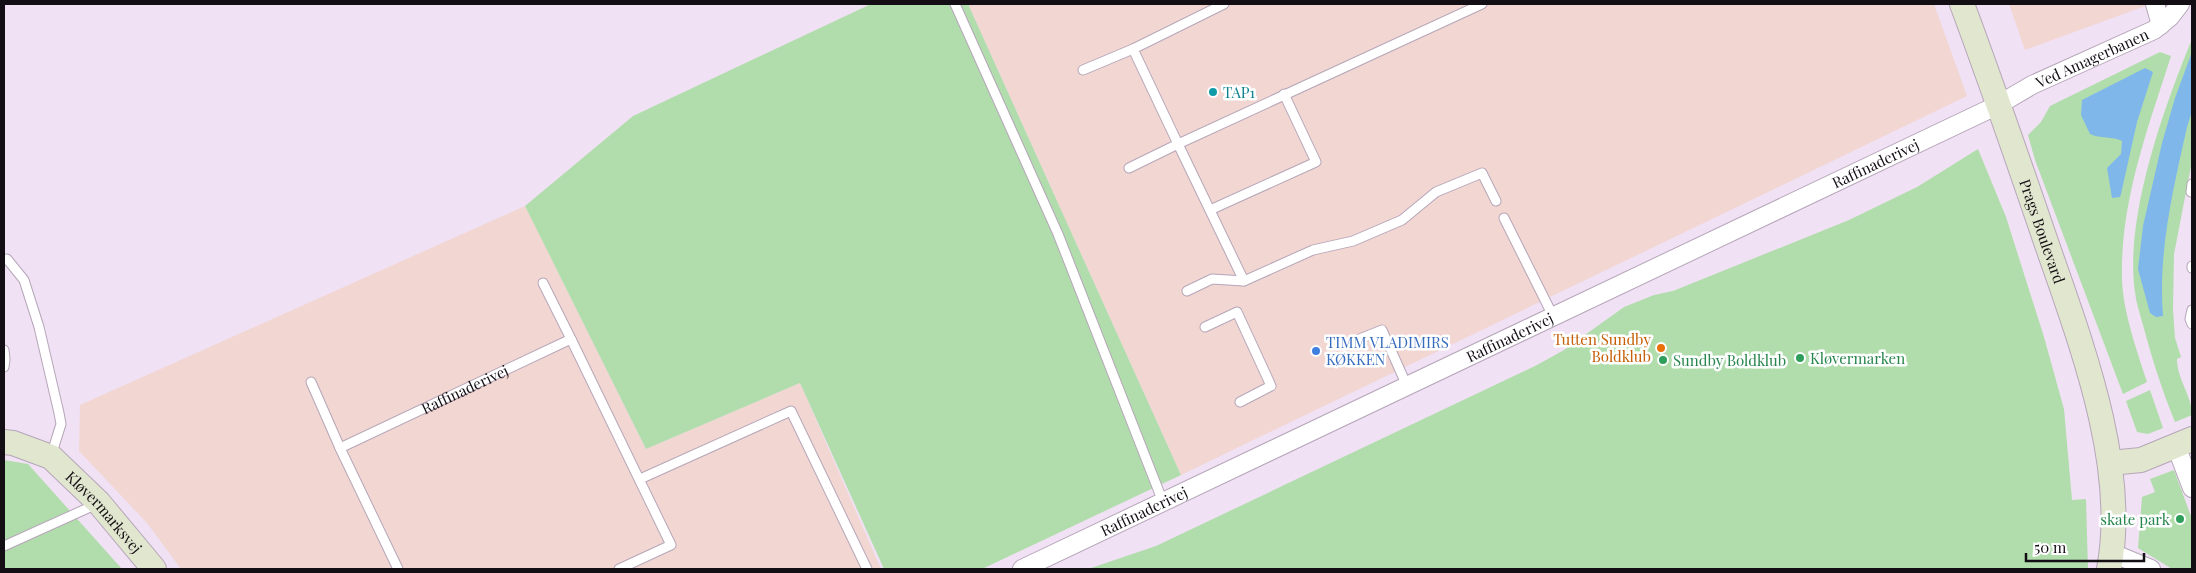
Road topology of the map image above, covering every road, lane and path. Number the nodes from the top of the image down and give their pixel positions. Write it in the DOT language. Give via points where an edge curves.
graph roads {
  1 [pos="956,4"];
  2 [pos="1224,4"];
  3 [pos="1482,4"];
  4 [pos="1962,4"];
  5 [pos="2155,4"];
  6 [pos="2180,4"];
  7 [pos="2162,25"];
  8 [pos="1133,49"];
  9 [pos="1082,70"];
  10 [pos="1284,94"];
  11 [pos="1998,104"];
  12 [pos="1178,144"];
  13 [pos="1129,168"];
  14 [pos="1496,201"];
  15 [pos="1210,210"];
  16 [pos="1504,218"];
  17 [pos="4,260"];
  18 [pos="1244,280"];
  19 [pos="543,283"];
  20 [pos="1187,291"];
  21 [pos="2192,310"];
  22 [pos="1553,316"];
  23 [pos="2192,324"];
  24 [pos="1205,327"];
  25 [pos="571,339"];
  26 [pos="1357,340"];
  27 [pos="4,350"];
  28 [pos="4,368"];
  29 [pos="311,382"];
  30 [pos="1407,386"];
  31 [pos="1240,402"];
  32 [pos="4,442"];
  33 [pos="2184,442"];
  34 [pos="340,448"];
  35 [pos="51,457"];
  36 [pos="2110,463"];
  37 [pos="640,480"];
  38 [pos="2192,488"];
  39 [pos="1163,502"];
  40 [pos="99,503"];
  41 [pos="4,546"];
  42 [pos="2111,561"];
  43 [pos="154,569"];
  44 [pos="398,569"];
  45 [pos="619,569"];
  46 [pos="867,569"];
  47 [pos="1022,569"];
  48 [pos="2151,569"];
  1 -- 39 [label="lane" via="1058,234"];
  2 -- 8 [label="lane"];
  3 -- 10 [label="lane"];
  4 -- 11 [label="street, Prags Boulevard"];
  5 -- 7 [label="street"];
  6 -- 7 [label="street, Ved Amagerbanen"];
  7 -- 11 [label="street, Ved Amagerbanen"];
  8 -- 9 [label="lane"];
  8 -- 12 [label="lane"];
  10 -- 12 [label="lane"];
  10 -- 15 [label="lane" via="1316,162"];
  11 -- 22 [label="street, Raffinaderivej"];
  11 -- 36 [label="street, Prags Boulevard" via="2098,400"];
  12 -- 13 [label="lane"];
  12 -- 15 [label="lane"];
  14 -- 18 [label="lane" via="1482,173 1436,192 1402,220 1353,241 1313,250"];
  15 -- 18 [label="lane"];
  16 -- 22 [label="lane"];
  17 -- 35 [label="lane" via="7,259 24,280 40,327 61,424"];
  18 -- 20 [label="lane" via="1212,279"];
  19 -- 25 [label="lane"];
  21 -- 23 [label="lane"];
  22 -- 30 [label="street, Raffinaderivej"];
  24 -- 31 [label="lane" via="1237,312 1271,386"];
  25 -- 34 [label="lane, Raffinaderivej"];
  25 -- 37 [label="lane"];
  26 -- 30 [label="lane" via="1382,330"];
  27 -- 28 [label="lane"];
  29 -- 34 [label="lane"];
  30 -- 39 [label="street, Raffinaderivej"];
  32 -- 35 [label="street"];
  33 -- 36 [label="street" via="2141,460"];
  33 -- 38 [label="street"];
  34 -- 44 [label="lane"];
  35 -- 40 [label="street, Kløvermarksvej"];
  36 -- 42 [label="street, Prags Boulevard" via="2113,510"];
  37 -- 45 [label="lane" via="671,545"];
  37 -- 46 [label="lane" via="791,411"];
  39 -- 47 [label="street, Raffinaderivej"];
  40 -- 41 [label="lane"];
  40 -- 43 [label="street, Kløvermarksvej"];
  42 -- 48 [label="street"];
}
